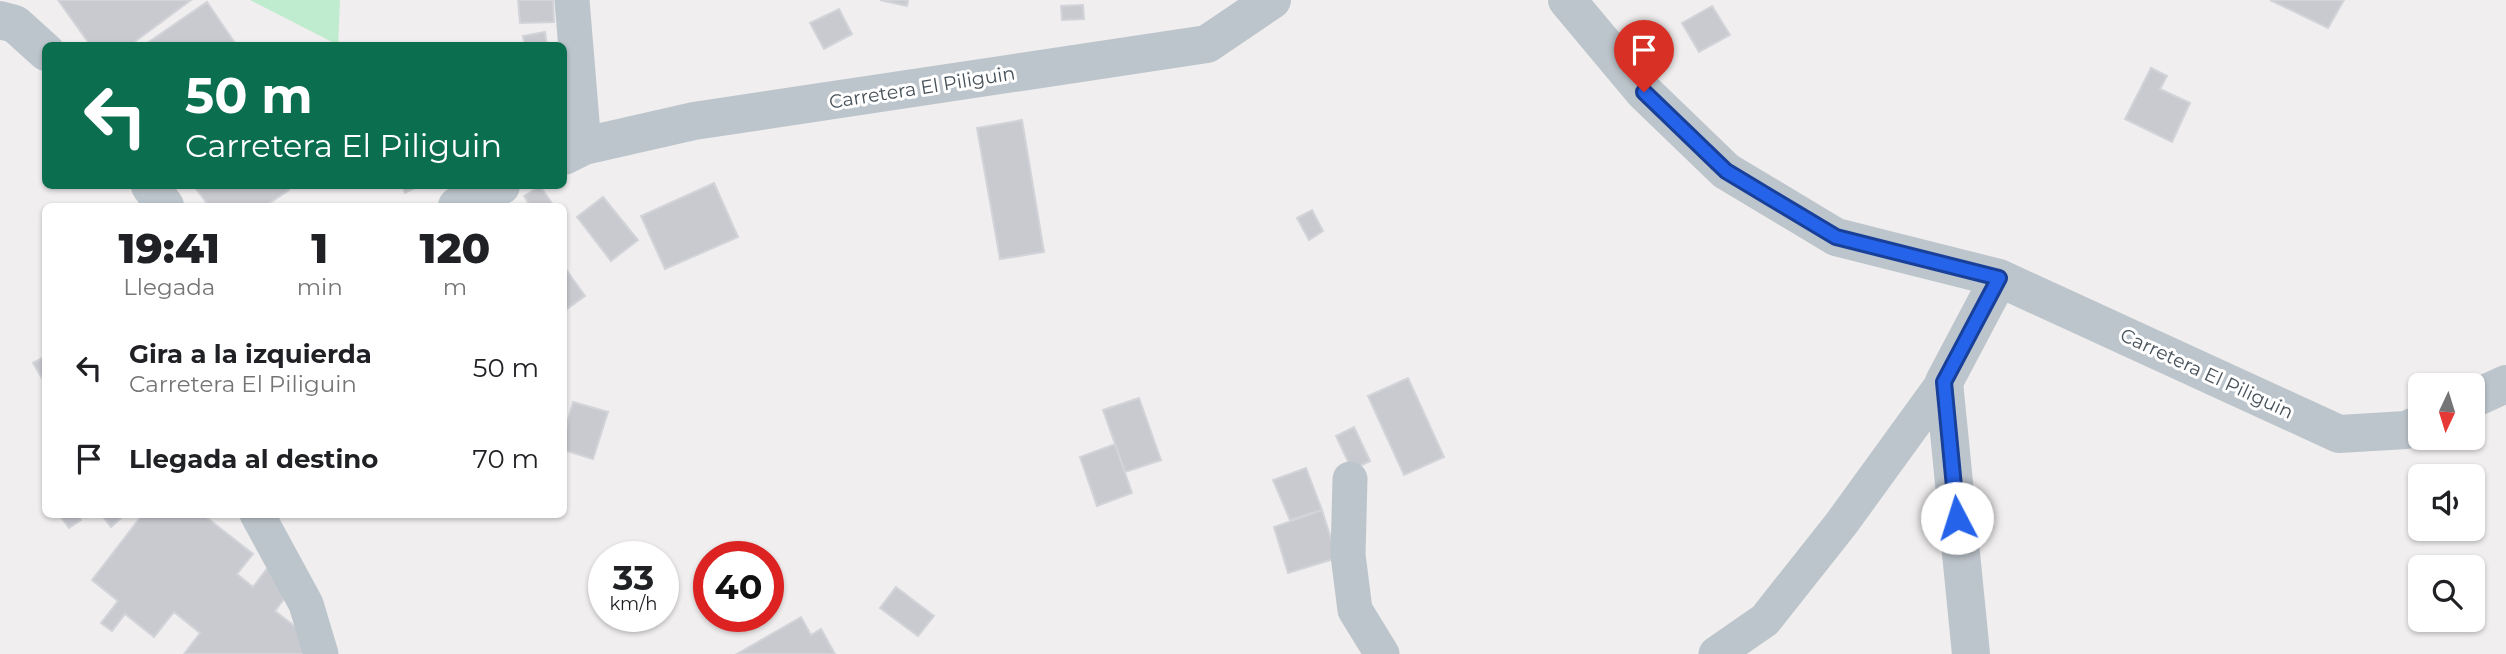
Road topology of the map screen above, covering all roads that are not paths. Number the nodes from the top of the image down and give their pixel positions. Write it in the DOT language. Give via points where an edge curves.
graph roads {
  1 [pos="572,0"];
  2 [pos="1272,0"];
  3 [pos="1567,0"];
  4 [pos="0,20"];
  5 [pos="42,48"];
  6 [pos="574,151"];
  7 [pos="494,189"];
  8 [pos="464,203"];
  9 [pos="1999,278"];
  10 [pos="1944,382"];
  11 [pos="2506,384"];
  12 [pos="2485,394"];
  13 [pos="2408,429"];
  14 [pos="1350,479"];
  15 [pos="259,518"];
  16 [pos="321,654"];
  17 [pos="1382,654"];
  18 [pos="1716,654"];
  19 [pos="1970,654"];
  1 -- 6 [label="street"];
  2 -- 6 [label="street, Carretera El Piliguin" via="1206,44 694,121"];
  3 -- 9 [label="street, Carretera El Piliguin" via="1644,92 1726,171 1836,237"];
  4 -- 5 [label="street" via="15,24"];
  7 -- 8 [label="street"];
  9 -- 10 [label="street"];
  9 -- 13 [label="street, Carretera El Piliguin" via="2339,434"];
  10 -- 18 [label="street" via="1765,620"];
  10 -- 19 [label="street"];
  11 -- 12 [label="street"];
  14 -- 17 [label="street" via="1348,555 1354,610"];
  15 -- 16 [label="street" via="306,604"];
}
